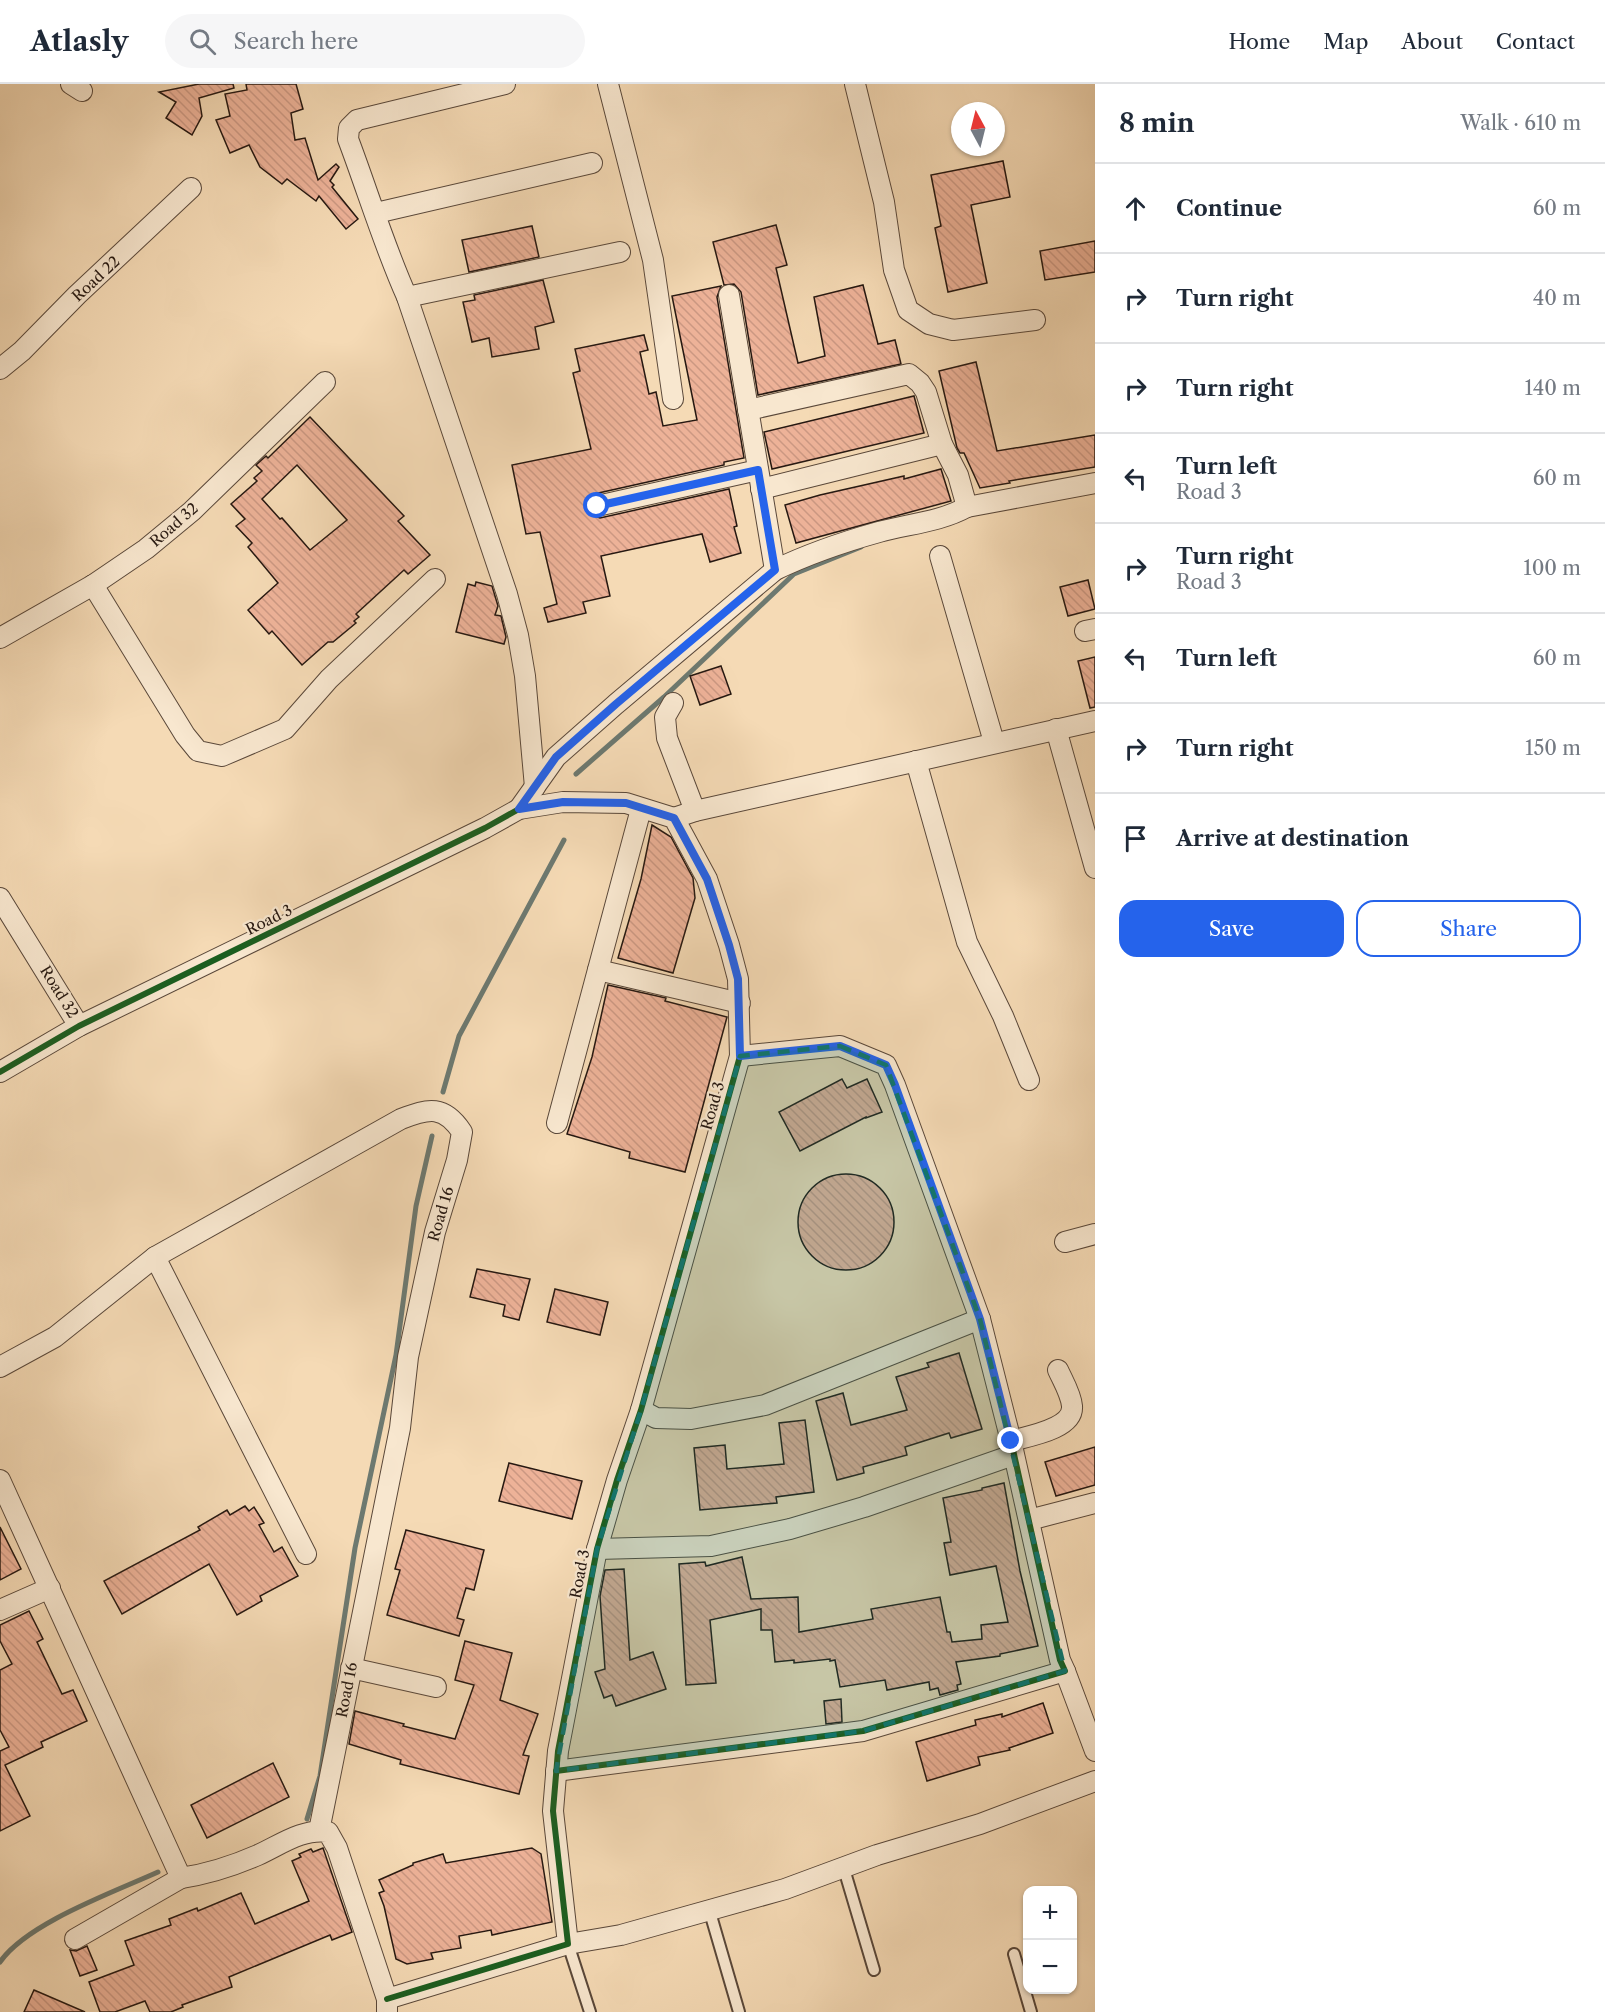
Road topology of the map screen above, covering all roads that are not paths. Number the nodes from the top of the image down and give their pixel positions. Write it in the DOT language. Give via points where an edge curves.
graph roads {
  1 [pos="505,84"];
  2 [pos="608,84"];
  3 [pos="855,84"];
  4 [pos="592,163"];
  5 [pos="191,188"];
  6 [pos="376,213"];
  7 [pos="620,252"];
  8 [pos="729,295"];
  9 [pos="407,297"];
  10 [pos="1035,320"];
  11 [pos="0,369"];
  12 [pos="325,382"];
  13 [pos="673,399"];
  14 [pos="748,410"];
  15 [pos="942,444"];
  16 [pos="760,479"];
  17 [pos="1095,483"];
  18 [pos="597,506"];
  19 [pos="967,507"];
  20 [pos="940,556"];
  21 [pos="775,570"];
  22 [pos="435,579"];
  23 [pos="93,585"];
  24 [pos="0,638"];
  25 [pos="673,703"];
  26 [pos="1095,721"];
  27 [pos="1056,729"];
  28 [pos="994,742"];
  29 [pos="915,761"];
  30 [pos="535,787"];
  31 [pos="519,809"];
  32 [pos="641,809"];
  33 [pos="695,811"];
  34 [pos="674,818"];
  35 [pos="1095,868"];
  36 [pos="0,898"];
  37 [pos="598,970"];
  38 [pos="740,1003"];
  39 [pos="80,1026"];
  40 [pos="740,1056"];
  41 [pos="0,1072"];
  42 [pos="1029,1080"];
  43 [pos="556,1123"];
  44 [pos="1095,1234"];
  45 [pos="1065,1242"];
  46 [pos="155,1257"];
  47 [pos="980,1319"];
  48 [pos="0,1367"];
  49 [pos="1058,1370"];
  50 [pos="641,1410"];
  51 [pos="1012,1448"];
  52 [pos="0,1480"];
  53 [pos="1095,1503"];
  54 [pos="1029,1520"];
  55 [pos="597,1549"];
  56 [pos="306,1554"];
  57 [pos="50,1588"];
  58 [pos="0,1610"];
  59 [pos="351,1668"];
  60 [pos="1065,1671"];
  61 [pos="436,1687"];
  62 [pos="1095,1751"];
  63 [pos="556,1771"];
  64 [pos="1095,1781"];
  65 [pos="319,1830"];
  66 [pos="844,1869"];
  67 [pos="182,1878"];
  68 [pos="709,1909"];
  69 [pos="75,1939"];
  70 [pos="568,1944"];
  71 [pos="1014,1954"];
  72 [pos="874,1970"];
  73 [pos="387,2006"];
  74 [pos="590,2012"];
  75 [pos="739,2012"];
  76 [pos="1031,2012"];
  1 -- 6 [label="street" via="357,120 349,128 348,139"];
  2 -- 13 [label="street" via="653,260"];
  3 -- 10 [label="street" via="884,202 894,270 908,310 929,324 953,330"];
  4 -- 6 [label="street"];
  5 -- 11 [label="street, Road 22"];
  6 -- 9 [label="street"];
  7 -- 9 [label="street"];
  8 -- 14 [label="street"];
  9 -- 30 [label="street" via="518,635"];
  12 -- 23 [label="street, Road 32" via="192,511"];
  14 -- 15 [label="street" via="909,374 926,392"];
  14 -- 16 [label="street"];
  15 -- 16 [label="street"];
  15 -- 19 [label="street" via="958,475"];
  16 -- 18 [label="street"];
  16 -- 21 [label="street"];
  17 -- 19 [label="street"];
  19 -- 21 [label="street" via="802,556"];
  20 -- 28 [label="street"];
  21 -- 30 [label="street" via="556,757"];
  22 -- 23 [label="street" via="329,679 285,729 222,756 198,751 185,735"];
  23 -- 24 [label="street, Road 32"];
  25 -- 33 [label="street" via="664,717 667,738"];
  26 -- 27 [label="street"];
  27 -- 28 [label="street"];
  27 -- 35 [label="street"];
  28 -- 29 [label="street"];
  29 -- 33 [label="street"];
  29 -- 42 [label="street" via="967,942"];
  30 -- 31 [label="street"];
  31 -- 32 [label="street, Road 3" via="563,802 626,803"];
  31 -- 39 [label="street, Road 3"];
  32 -- 34 [label="street, Road 3"];
  32 -- 37 [label="street"];
  33 -- 34 [label="street"];
  34 -- 38 [label="street, Road 3" via="707,879 729,945"];
  36 -- 39 [label="street, Road 32"];
  37 -- 38 [label="street"];
  37 -- 43 [label="street"];
  38 -- 40 [label="street, Road 3"];
  39 -- 41 [label="street, Road 3"];
  40 -- 47 [label="street" via="840,1046 886,1065"];
  40 -- 50 [label="street, Road 3"];
  44 -- 45 [label="street"];
  46 -- 48 [label="street, Road 16" via="55,1337"];
  46 -- 56 [label="street"];
  46 -- 59 [label="street, Road 16" via="417,1112 438,1111 453,1118 462,1132 408,1357 400,1428"];
  47 -- 50 [label="street" via="765,1405 691,1419 656,1418"];
  47 -- 51 [label="street"];
  49 -- 51 [label="street" via="1072,1404 1071,1414 1063,1425"];
  50 -- 55 [label="street, Road 3"];
  51 -- 54 [label="street"];
  51 -- 55 [label="street" via="864,1507 790,1529 711,1545"];
  52 -- 57 [label="street"];
  53 -- 54 [label="street"];
  54 -- 60 [label="street"];
  55 -- 63 [label="street, Road 3"];
  57 -- 58 [label="street"];
  57 -- 67 [label="street"];
  59 -- 61 [label="street"];
  59 -- 65 [label="street, Road 16"];
  60 -- 62 [label="street"];
  60 -- 63 [label="street" via="864,1731"];
  63 -- 70 [label="street, Road 3" via="553,1811"];
  64 -- 66 [label="street"];
  65 -- 67 [label="street" via="210,1874"];
  65 -- 73 [label="street" via="328,1832 337,1848"];
  66 -- 68 [label="street"];
  66 -- 72 [label="lane"];
  67 -- 69 [label="street"];
  68 -- 70 [label="street" via="621,1935"];
  68 -- 75 [label="lane"];
  70 -- 73 [label="street"];
  70 -- 74 [label="lane"];
  71 -- 76 [label="lane"];
}
